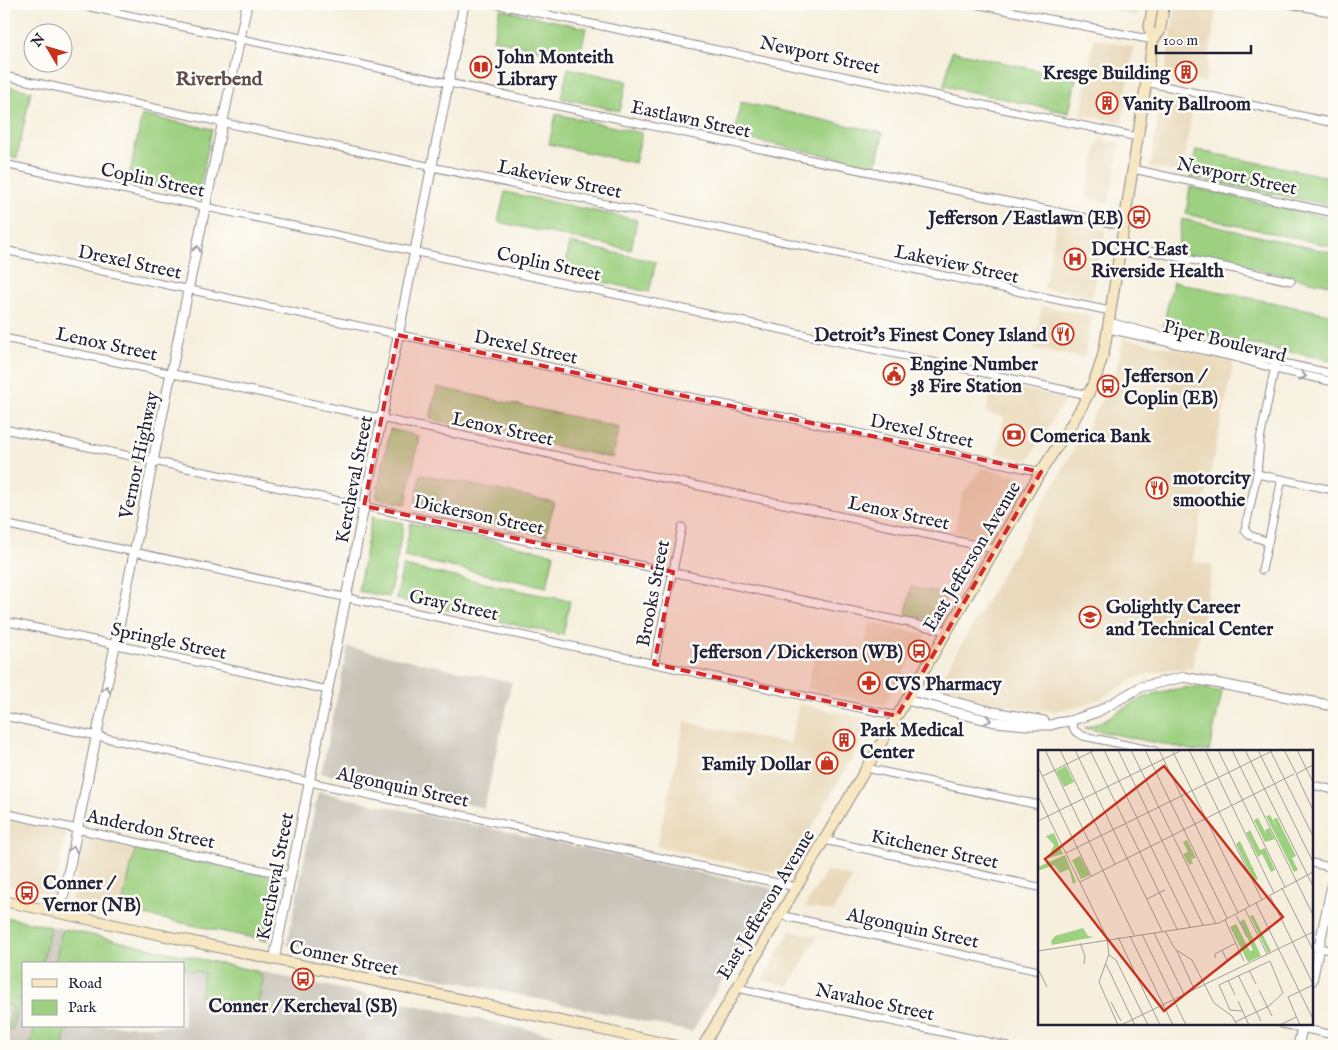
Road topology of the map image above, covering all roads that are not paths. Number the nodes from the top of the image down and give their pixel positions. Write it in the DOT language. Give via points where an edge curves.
graph roads {
  1 [pos="76,4"];
  2 [pos="247,4"];
  3 [pos="464,4"];
  4 [pos="495,4"];
  5 [pos="975,4"];
  6 [pos="1153,4"];
  7 [pos="1164,4"];
  8 [pos="1290,4"];
  9 [pos="1334,13"];
  10 [pos="240,39"];
  11 [pos="1153,40"];
  12 [pos="4,76"];
  13 [pos="1146,82"];
  14 [pos="448,83"];
  15 [pos="222,123"];
  16 [pos="1334,123"];
  17 [pos="1138,136"];
  18 [pos="4,164"];
  19 [pos="431,168"];
  20 [pos="1133,169"];
  21 [pos="205,207"];
  22 [pos="1334,213"];
  23 [pos="1124,226"];
  24 [pos="1121,245"];
  25 [pos="4,250"];
  26 [pos="415,251"];
  27 [pos="1292,282"];
  28 [pos="188,290"];
  29 [pos="1109,321"];
  30 [pos="398,335"];
  31 [pos="4,338"];
  32 [pos="1277,361"];
  33 [pos="1275,369"];
  34 [pos="171,373"];
  35 [pos="1334,374"];
  36 [pos="1334,382"];
  37 [pos="1088,394"];
  38 [pos="382,419"];
  39 [pos="4,428"];
  40 [pos="153,460"];
  41 [pos="1041,472"];
  42 [pos="1257,474"];
  43 [pos="1282,479"];
  44 [pos="1334,487"];
  45 [pos="364,506"];
  46 [pos="4,524"];
  47 [pos="682,527"];
  48 [pos="1268,542"];
  49 [pos="995,549"];
  50 [pos="134,553"];
  51 [pos="1262,570"];
  52 [pos="673,572"];
  53 [pos="346,598"];
  54 [pos="4,621"];
  55 [pos="947,631"];
  56 [pos="115,644"];
  57 [pos="654,664"];
  58 [pos="328,690"];
  59 [pos="909,696"];
  60 [pos="1334,706"];
  61 [pos="4,716"];
  62 [pos="897,716"];
  63 [pos="1070,721"];
  64 [pos="96,737"];
  65 [pos="1150,750"];
  66 [pos="866,768"];
  67 [pos="309,782"];
  68 [pos="1313,785"];
  69 [pos="1334,790"];
  70 [pos="1038,805"];
  71 [pos="4,812"];
  72 [pos="78,828"];
  73 [pos="824,840"];
  74 [pos="1313,863"];
  75 [pos="1334,868"];
  76 [pos="1334,875"];
  77 [pos="290,876"];
  78 [pos="796,886"];
  79 [pos="1038,887"];
  80 [pos="4,901"];
  81 [pos="60,913"];
  82 [pos="779,915"];
  83 [pos="1315,947"];
  84 [pos="1334,951"];
  85 [pos="274,960"];
  86 [pos="1313,970"];
  87 [pos="1038,971"];
  88 [pos="737,988"];
  89 [pos="1302,1026"];
  90 [pos="1334,1035"];
  91 [pos="677,1046"];
  92 [pos="702,1046"];
  93 [pos="1007,1046"];
  94 [pos="1298,1046"];
  1 -- 10 [label="street, Eastlawn Street"];
  2 -- 10 [label="street, Vernor Highway"];
  3 -- 14 [label="street, Kercheval Street"];
  4 -- 17 [label="street, Newport Street"];
  5 -- 11 [label="street"];
  6 -- 11 [label="main road, East Jefferson Avenue" via="1149,29"];
  7 -- 11 [label="main road, East Jefferson Avenue" via="1160,31"];
  8 -- 9 [label="street"];
  10 -- 14 [label="street, Eastlawn Street"];
  10 -- 15 [label="street, Vernor Highway"];
  11 -- 13 [label="main road, East Jefferson Avenue"];
  12 -- 15 [label="street, Lakeview Street"];
  13 -- 16 [label="street"];
  13 -- 17 [label="main road, East Jefferson Avenue"];
  14 -- 19 [label="street, Kercheval Street"];
  14 -- 23 [label="street, Eastlawn Street"];
  15 -- 19 [label="street, Lakeview Street"];
  15 -- 21 [label="street, Vernor Highway"];
  17 -- 20 [label="main road, East Jefferson Avenue"];
  18 -- 21 [label="street, Coplin Street"];
  19 -- 26 [label="street, Kercheval Street"];
  19 -- 29 [label="street, Lakeview Street"];
  20 -- 22 [label="street, Newport Street"];
  20 -- 23 [label="main road, East Jefferson Avenue"];
  21 -- 26 [label="street, Coplin Street"];
  28 -- 21 [label="street, Vernor Highway, one-way"];
  23 -- 24 [label="main road, East Jefferson Avenue"];
  24 -- 27 [label="street"];
  24 -- 29 [label="main road, East Jefferson Avenue"];
  25 -- 28 [label="street, Drexel Street"];
  26 -- 30 [label="street, Kercheval Street"];
  26 -- 37 [label="street, Coplin Street"];
  28 -- 30 [label="street, Drexel Street"];
  28 -- 34 [label="street, Vernor Highway"];
  29 -- 32 [label="street, Piper Boulevard" via="1169,338"];
  29 -- 33 [label="street, Piper Boulevard"];
  29 -- 37 [label="main road, East Jefferson Avenue" via="1101,362"];
  30 -- 38 [label="street, Kercheval Street"];
  30 -- 41 [label="street, Drexel Street"];
  31 -- 34 [label="street, Lenox Street"];
  32 -- 33 [label="street"];
  32 -- 35 [label="street, Piper Boulevard"];
  33 -- 36 [label="street, Piper Boulevard, one-way"];
  33 -- 42 [label="street" via="1260,440"];
  34 -- 38 [label="street, Lenox Street"];
  34 -- 40 [label="street, Vernor Highway"];
  37 -- 41 [label="main road, East Jefferson Avenue"];
  38 -- 45 [label="street, Kercheval Street"];
  38 -- 49 [label="street, Lenox Street"];
  39 -- 40 [label="street, Dickerson Street"];
  40 -- 45 [label="street, Dickerson Street"];
  40 -- 50 [label="street, Vernor Highway"];
  41 -- 49 [label="main road, East Jefferson Avenue"];
  42 -- 43 [label="street"];
  42 -- 48 [label="street" via="1245,530 1249,535"];
  43 -- 44 [label="street" via="1333,490"];
  43 -- 48 [label="street"];
  45 -- 52 [label="street, Dickerson Street"];
  45 -- 53 [label="street, Kercheval Street"];
  46 -- 50 [label="street, Gray Street"];
  47 -- 52 [label="street, Brooks Street"];
  48 -- 51 [label="street"];
  49 -- 55 [label="main road, East Jefferson Avenue"];
  50 -- 53 [label="street, Gray Street"];
  50 -- 56 [label="street, Vernor Highway"];
  52 -- 55 [label="street, Dickerson Street"];
  52 -- 57 [label="street, Brooks Street"];
  53 -- 57 [label="street, Gray Street"];
  53 -- 58 [label="street, Kercheval Street"];
  54 -- 56 [label="street, Springle Street"];
  55 -- 59 [label="main road, East Jefferson Avenue"];
  56 -- 58 [label="street, Springle Street"];
  64 -- 56 [label="street, Vernor Highway, one-way"];
  57 -- 62 [label="street, Gray Street"];
  58 -- 67 [label="street, Kercheval Street"];
  59 -- 62 [label="main road, East Jefferson Avenue"];
  59 -- 63 [label="street" via="995,722 1043,726"];
  60 -- 63 [label="street" via="1184,677 1141,687 1097,712"];
  61 -- 64 [label="street, Algonquin Street"];
  62 -- 66 [label="main road, East Jefferson Avenue"];
  63 -- 65 [label="street" via="1082,736"];
  64 -- 67 [label="street, Algonquin Street"];
  64 -- 72 [label="street, Vernor Highway"];
  66 -- 70 [label="street"];
  66 -- 73 [label="main road, East Jefferson Avenue"];
  67 -- 77 [label="street, Kercheval Street"];
  67 -- 78 [label="street, Algonquin Street"];
  68 -- 69 [label="street"];
  71 -- 72 [label="street, Anderdon Street"];
  72 -- 77 [label="street, Anderdon Street"];
  81 -- 72 [label="street, Vernor Highway, one-way"];
  73 -- 78 [label="main road, East Jefferson Avenue"];
  73 -- 79 [label="street, Kitchener Street"];
  74 -- 75 [label="street"];
  76 -- 83 [label="street"];
  77 -- 85 [label="street, Kercheval Street"];
  78 -- 82 [label="main road, East Jefferson Avenue"];
  80 -- 81 [label="main road, Conner Street"];
  81 -- 85 [label="main road, Conner Street"];
  82 -- 87 [label="street, Algonquin Street"];
  82 -- 88 [label="main road, East Jefferson Avenue"];
  83 -- 84 [label="street"];
  83 -- 86 [label="street"];
  85 -- 91 [label="main road, Conner Street"];
  88 -- 92 [label="main road, East Jefferson Avenue"];
  88 -- 93 [label="street, Navahoe Street"];
  89 -- 90 [label="street"];
  89 -- 94 [label="street"];
}
